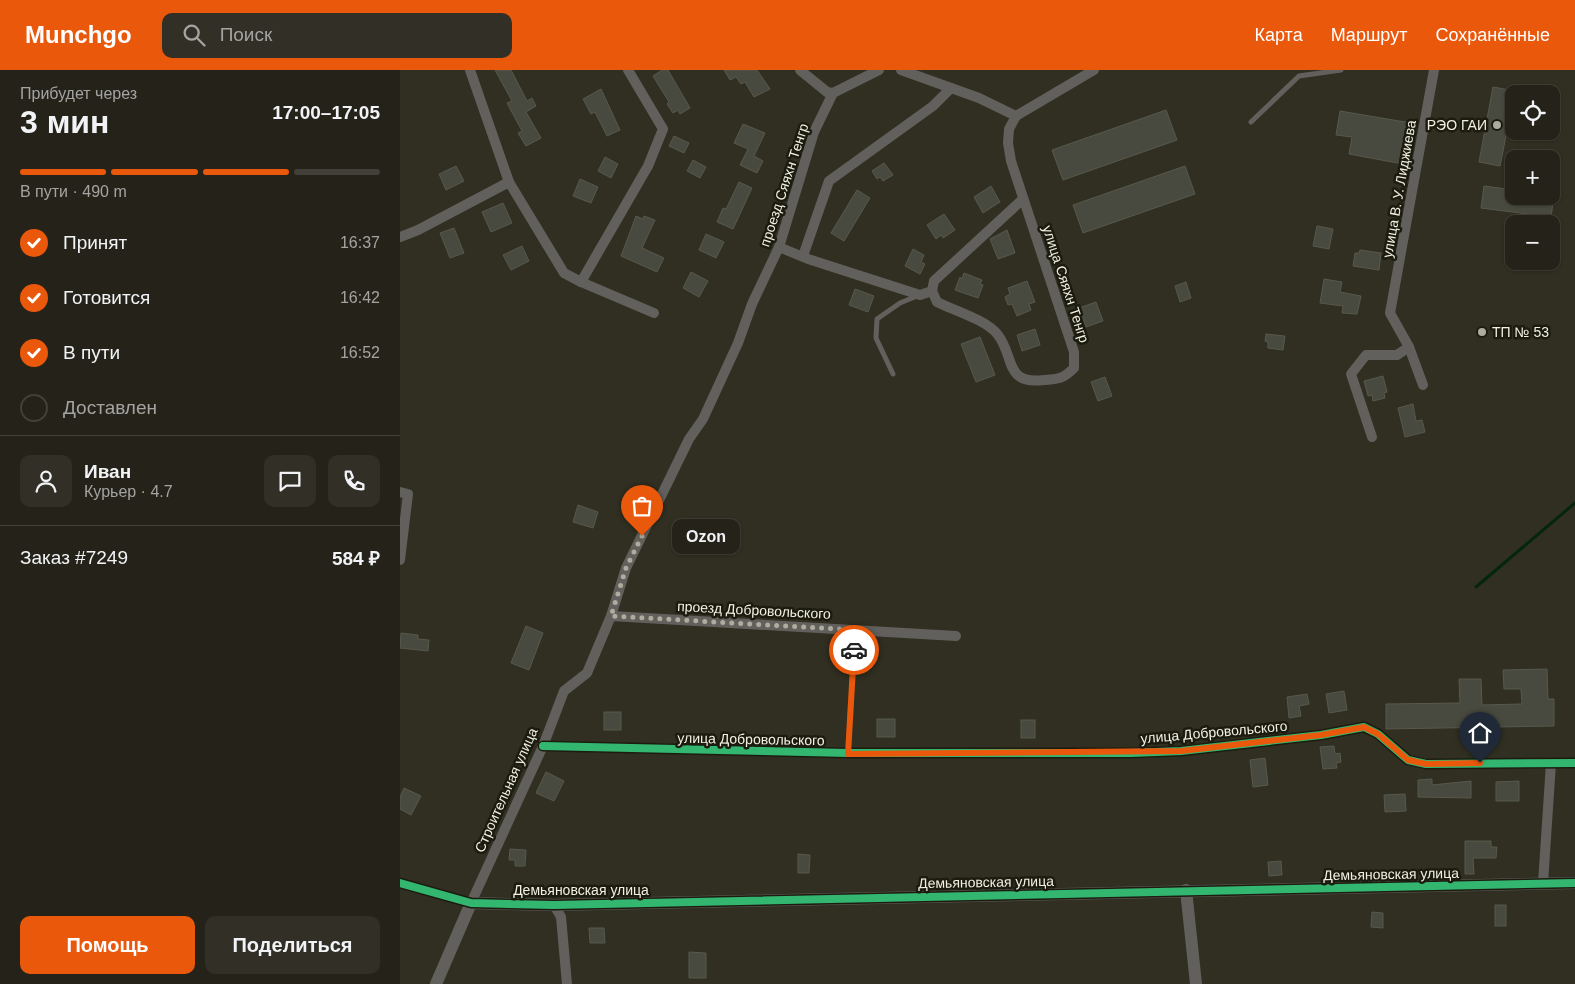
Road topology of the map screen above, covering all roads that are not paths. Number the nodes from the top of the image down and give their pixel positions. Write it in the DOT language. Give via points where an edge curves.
graph roads {
  1 [pos="470,70"];
  2 [pos="628,70"];
  3 [pos="800,70"];
  4 [pos="879,70"];
  5 [pos="901,70"];
  6 [pos="1094,70"];
  7 [pos="1341,70"];
  8 [pos="1434,70"];
  9 [pos="918,73"];
  10 [pos="950,88"];
  11 [pos="833,93"];
  12 [pos="1016,116"];
  13 [pos="1251,122"];
  14 [pos="509,182"];
  15 [pos="1023,199"];
  16 [pos="402,232"];
  17 [pos="780,247"];
  18 [pos="803,256"];
  19 [pos="581,282"];
  20 [pos="932,291"];
  21 [pos="920,295"];
  22 [pos="654,313"];
  23 [pos="1409,347"];
  24 [pos="892,374"];
  25 [pos="1423,385"];
  26 [pos="1372,437"];
  27 [pos="404,493"];
  28 [pos="400,560"];
  29 [pos="611,616"];
  30 [pos="855,630"];
  31 [pos="956,636"];
  32 [pos="543,746"];
  33 [pos="848,754"];
  34 [pos="1551,763"];
  35 [pos="1575,763"];
  36 [pos="400,883"];
  37 [pos="1543,883"];
  38 [pos="1575,883"];
  39 [pos="1186,890"];
  40 [pos="471,903"];
  41 [pos="554,905"];
  42 [pos="436,984"];
  43 [pos="567,984"];
  44 [pos="1196,984"];
  1 -- 14 [label="street"];
  2 -- 19 [label="street" via="663,129 648,166"];
  3 -- 11 [label="street" via="827,92"];
  4 -- 11 [label="street"];
  5 -- 9 [label="street"];
  6 -- 12 [label="street"];
  7 -- 13 [label="lane" via="1299,76"];
  8 -- 23 [label="street, улица В. У. Лиджиева" via="1390,313"];
  9 -- 10 [label="street"];
  10 -- 12 [label="street"];
  10 -- 18 [label="street" via="933,106 829,180"];
  11 -- 17 [label="street, проезд Сяяхн Тенгр" via="814,132"];
  12 -- 15 [label="street, улица Сяяхн Тенгр" via="1009,129 1008,143"];
  14 -- 16 [label="street" via="418,230"];
  14 -- 19 [label="street" via="564,273"];
  15 -- 20 [label="street" via="934,281"];
  15 -- 20 [label="street, улица Сяяхн Тенгр" via="1074,352 1074,368 1064,378 1029,382 1018,377 998,335 988,326 937,302"];
  17 -- 18 [label="street"];
  17 -- 29 [label="street, проезд Сяяхн Тенгр" via="703,419 626,568"];
  18 -- 21 [label="street"];
  19 -- 22 [label="street"];
  20 -- 21 [label="street"];
  21 -- 24 [label="lane" via="900,303 877,319 876,338"];
  23 -- 25 [label="street"];
  23 -- 26 [label="street" via="1397,355 1366,355 1351,374"];
  27 -- 28 [label="street"];
  29 -- 30 [label="street, проезд Добровольского"];
  29 -- 32 [label="street, Строительная улица" via="587,673 564,691"];
  30 -- 31 [label="street, проезд Добровольского"];
  30 -- 33 [label="lane"];
  32 -- 33 [label="street, улица Добровольского"];
  32 -- 40 [label="street, Строительная улица"];
  33 -- 34 [label="street, улица Добровольского" via="1181,751 1364,727 1378,734 1408,760 1426,764"];
  34 -- 35 [label="street, улица Добровольского"];
  34 -- 37 [label="street"];
  36 -- 40 [label="street, Демьяновская улица"];
  37 -- 38 [label="street, Демьяновская улица"];
  37 -- 39 [label="street, Демьяновская улица"];
  39 -- 41 [label="street, Демьяновская улица"];
  39 -- 44 [label="street"];
  40 -- 41 [label="street, Демьяновская улица"];
  40 -- 42 [label="street, Строительная улица"];
  41 -- 43 [label="street" via="561,917"];
}
